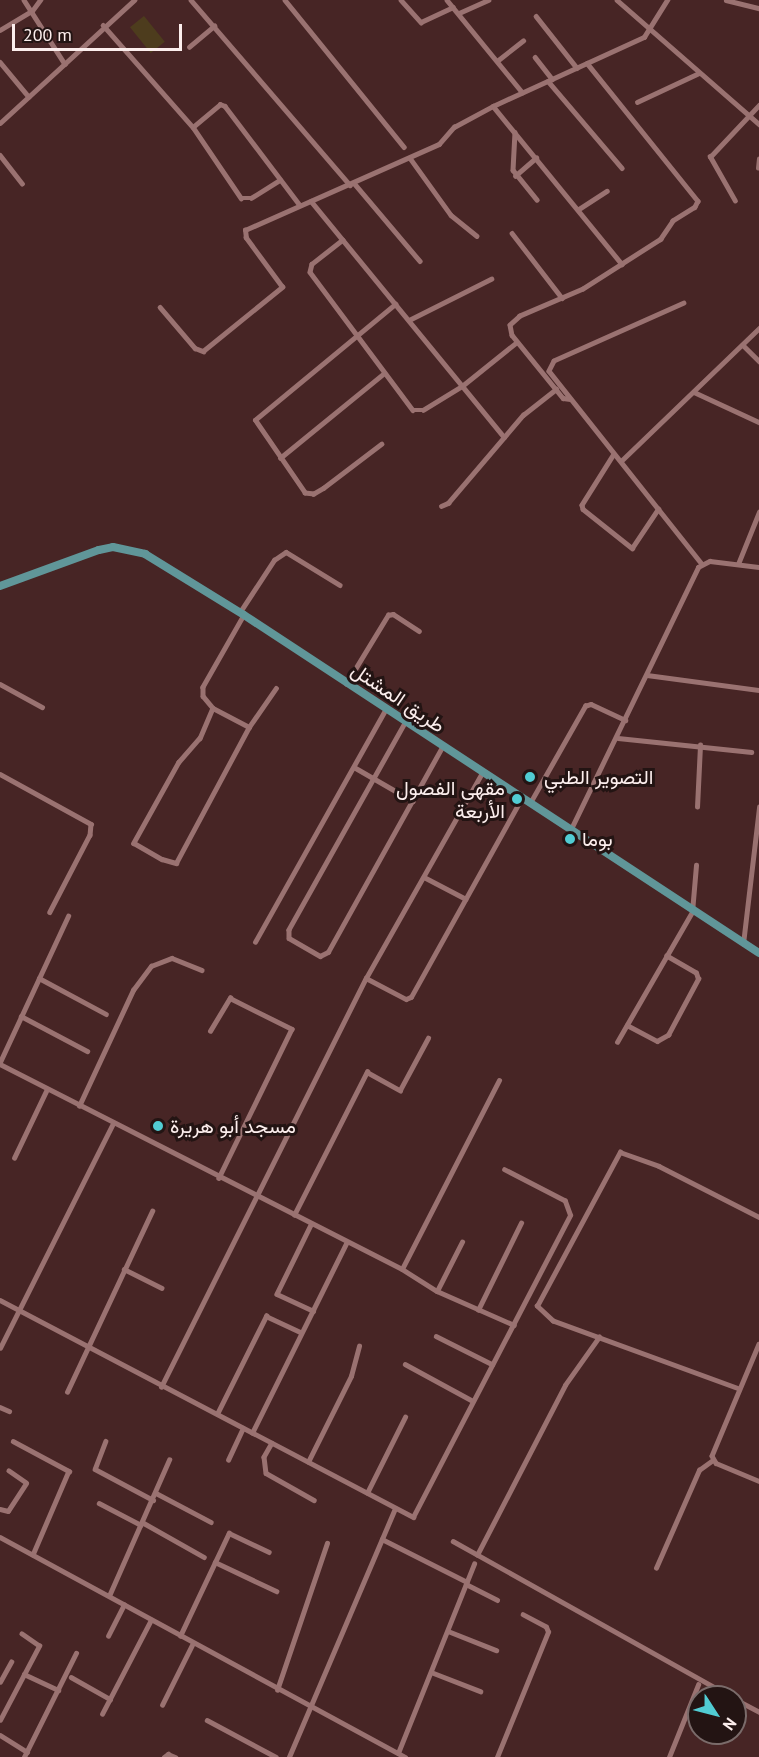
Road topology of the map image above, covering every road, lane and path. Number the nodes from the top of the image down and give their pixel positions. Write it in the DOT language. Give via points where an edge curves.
graph roads {
  1 [pos="24,0"];
  2 [pos="40,0"];
  3 [pos="134,0"];
  4 [pos="191,0"];
  5 [pos="285,0"];
  6 [pos="401,0"];
  7 [pos="447,0"];
  8 [pos="488,0"];
  9 [pos="617,0"];
  10 [pos="667,0"];
  11 [pos="726,0"];
  12 [pos="453,7"];
  13 [pos="759,8"];
  14 [pos="32,11"];
  15 [pos="459,13"];
  16 [pos="536,16"];
  17 [pos="103,25"];
  18 [pos="214,26"];
  19 [pos="0,30"];
  20 [pos="650,32"];
  21 [pos="523,41"];
  22 [pos="189,47"];
  23 [pos="535,57"];
  24 [pos="497,61"];
  25 [pos="0,62"];
  26 [pos="587,63"];
  27 [pos="65,64"];
  28 [pos="577,68"];
  29 [pos="699,73"];
  30 [pos="550,80"];
  31 [pos="522,92"];
  32 [pos="29,97"];
  33 [pos="637,102"];
  34 [pos="759,105"];
  35 [pos="493,106"];
  36 [pos="750,117"];
  37 [pos="0,123"];
  38 [pos="759,124"];
  39 [pos="193,127"];
  40 [pos="515,132"];
  41 [pos="404,147"];
  42 [pos="0,155"];
  43 [pos="410,158"];
  44 [pos="536,158"];
  45 [pos="759,159"];
  46 [pos="622,168"];
  47 [pos="758,168"];
  48 [pos="515,176"];
  49 [pos="280,180"];
  50 [pos="22,183"];
  51 [pos="352,184"];
  52 [pos="607,190"];
  53 [pos="537,200"];
  54 [pos="311,201"];
  55 [pos="735,201"];
  56 [pos="299,204"];
  57 [pos="579,209"];
  58 [pos="512,233"];
  59 [pos="477,236"];
  60 [pos="343,240"];
  61 [pos="420,261"];
  62 [pos="622,264"];
  63 [pos="490,279"];
  64 [pos="562,298"];
  65 [pos="684,303"];
  66 [pos="395,304"];
  67 [pos="160,307"];
  68 [pos="408,320"];
  69 [pos="759,328"];
  70 [pos="356,337"];
  71 [pos="517,342"];
  72 [pos="743,345"];
  73 [pos="759,361"];
  74 [pos="383,374"];
  75 [pos="462,386"];
  76 [pos="556,389"];
  77 [pos="694,392"];
  78 [pos="570,399"];
  79 [pos="759,422"];
  80 [pos="504,437"];
  81 [pos="382,444"];
  82 [pos="614,454"];
  83 [pos="280,458"];
  84 [pos="621,461"];
  85 [pos="441,506"];
  86 [pos="658,509"];
  87 [pos="759,512"];
  88 [pos="701,563"];
  89 [pos="738,564"];
  90 [pos="759,567"];
  91 [pos="340,585"];
  92 [pos="0,586"];
  93 [pos="242,614"];
  94 [pos="419,631"];
  95 [pos="647,675"];
  96 [pos="0,684"];
  97 [pos="346,684"];
  98 [pos="276,688"];
  99 [pos="759,690"];
  100 [pos="42,706"];
  101 [pos="213,708"];
  102 [pos="385,710"];
  103 [pos="625,720"];
  104 [pos="405,723"];
  105 [pos="249,727"];
  106 [pos="618,738"];
  107 [pos="700,745"];
  108 [pos="442,747"];
  109 [pos="751,752"];
  110 [pos="354,767"];
  111 [pos="482,773"];
  112 [pos="0,774"];
  113 [pos="374,778"];
  114 [pos="521,799"];
  115 [pos="412,801"];
  116 [pos="530,804"];
  117 [pos="697,807"];
  118 [pos="759,807"];
  119 [pos="570,831"];
  120 [pos="696,865"];
  121 [pos="424,877"];
  122 [pos="466,899"];
  123 [pos="50,912"];
  124 [pos="692,912"];
  125 [pos="68,916"];
  126 [pos="255,942"];
  127 [pos="743,944"];
  128 [pos="759,953"];
  129 [pos="666,956"];
  130 [pos="202,970"];
  131 [pos="39,978"];
  132 [pos="366,978"];
  133 [pos="106,1014"];
  134 [pos="21,1016"];
  135 [pos="627,1025"];
  136 [pos="210,1031"];
  137 [pos="428,1038"];
  138 [pos="618,1042"];
  139 [pos="87,1051"];
  140 [pos="0,1063"];
  141 [pos="499,1080"];
  142 [pos="47,1089"];
  143 [pos="78,1106"];
  144 [pos="113,1123"];
  145 [pos="14,1158"];
  146 [pos="505,1170"];
  147 [pos="219,1178"];
  148 [pos="257,1197"];
  149 [pos="152,1210"];
  150 [pos="294,1215"];
  151 [pos="759,1217"];
  152 [pos="521,1223"];
  153 [pos="311,1225"];
  154 [pos="347,1242"];
  155 [pos="462,1242"];
  156 [pos="124,1269"];
  157 [pos="402,1269"];
  158 [pos="162,1288"];
  159 [pos="437,1291"];
  160 [pos="0,1300"];
  161 [pos="17,1310"];
  162 [pos="478,1310"];
  163 [pos="313,1311"];
  164 [pos="514,1325"];
  165 [pos="301,1332"];
  166 [pos="435,1336"];
  167 [pos="599,1337"];
  168 [pos="759,1344"];
  169 [pos="87,1346"];
  170 [pos="359,1346"];
  171 [pos="0,1347"];
  172 [pos="405,1364"];
  173 [pos="492,1364"];
  174 [pos="161,1387"];
  175 [pos="739,1389"];
  176 [pos="67,1392"];
  177 [pos="473,1401"];
  178 [pos="0,1407"];
  179 [pos="9,1411"];
  180 [pos="218,1414"];
  181 [pos="405,1417"];
  182 [pos="243,1428"];
  183 [pos="252,1432"];
  184 [pos="13,1441"];
  185 [pos="106,1441"];
  186 [pos="272,1443"];
  187 [pos="169,1460"];
  188 [pos="228,1460"];
  189 [pos="713,1460"];
  190 [pos="308,1462"];
  191 [pos="9,1471"];
  192 [pos="759,1481"];
  193 [pos="156,1493"];
  194 [pos="367,1493"];
  195 [pos="153,1500"];
  196 [pos="314,1500"];
  197 [pos="99,1503"];
  198 [pos="0,1509"];
  199 [pos="395,1509"];
  200 [pos="211,1522"];
  201 [pos="141,1524"];
  202 [pos="1,1539"];
  203 [pos="382,1539"];
  204 [pos="453,1540"];
  205 [pos="327,1543"];
  206 [pos="269,1552"];
  207 [pos="33,1555"];
  208 [pos="477,1555"];
  209 [pos="204,1557"];
  210 [pos="215,1562"];
  211 [pos="474,1564"];
  212 [pos="656,1568"];
  213 [pos="467,1583"];
  214 [pos="276,1591"];
  215 [pos="109,1596"];
  216 [pos="497,1600"];
  217 [pos="124,1605"];
  218 [pos="523,1615"];
  219 [pos="151,1620"];
  220 [pos="448,1631"];
  221 [pos="22,1634"];
  222 [pos="108,1636"];
  223 [pos="180,1636"];
  224 [pos="193,1643"];
  225 [pos="496,1650"];
  226 [pos="76,1653"];
  227 [pos="11,1662"];
  228 [pos="431,1672"];
  229 [pos="24,1674"];
  230 [pos="71,1677"];
  231 [pos="0,1682"];
  232 [pos="711,1685"];
  233 [pos="58,1690"];
  234 [pos="277,1690"];
  235 [pos="480,1691"];
  236 [pos="110,1699"];
  237 [pos="162,1705"];
  238 [pos="310,1707"];
  239 [pos="687,1712"];
  240 [pos="102,1714"];
  241 [pos="0,1720"];
  242 [pos="207,1720"];
  243 [pos="0,1736"];
  244 [pos="398,1753"];
  245 [pos="25,1755"];
  246 [pos="164,1757"];
  247 [pos="175,1757"];
  248 [pos="276,1757"];
  249 [pos="289,1757"];
  250 [pos="405,1757"];
  251 [pos="497,1757"];
  252 [pos="669,1757"];
  1 -- 14 [label="street"];
  2 -- 14 [label="street"];
  3 -- 17 [label="street"];
  4 -- 18 [label="street"];
  5 -- 41 [label="street"];
  6 -- 12 [label="street" via="422,22"];
  7 -- 12 [label="street"];
  8 -- 15 [label="street"];
  9 -- 20 [label="street"];
  10 -- 20 [label="street"];
  11 -- 13 [label="street"];
  12 -- 15 [label="street"];
  14 -- 19 [label="street"];
  14 -- 27 [label="street"];
  15 -- 24 [label="street"];
  16 -- 28 [label="street"];
  17 -- 27 [label="street"];
  17 -- 39 [label="street"];
  18 -- 22 [label="street"];
  18 -- 51 [label="street"];
  20 -- 26 [label="street"];
  20 -- 29 [label="street"];
  21 -- 24 [label="street"];
  23 -- 30 [label="street"];
  24 -- 31 [label="street"];
  25 -- 32 [label="street"];
  26 -- 28 [label="street"];
  26 -- 62 [label="street" via="698,201 673,221 661,239"];
  27 -- 32 [label="street"];
  28 -- 30 [label="street"];
  29 -- 33 [label="street"];
  29 -- 36 [label="street"];
  30 -- 31 [label="street"];
  30 -- 46 [label="street"];
  31 -- 35 [label="street"];
  32 -- 37 [label="street"];
  34 -- 36 [label="street"];
  35 -- 40 [label="street"];
  35 -- 43 [label="street" via="454,128 439,144"];
  36 -- 38 [label="street"];
  36 -- 55 [label="street" via="709,160"];
  39 -- 49 [label="street" via="241,198 251,198"];
  39 -- 49 [label="street" via="220,104 225,106"];
  40 -- 44 [label="street"];
  40 -- 48 [label="street"];
  42 -- 50 [label="street"];
  43 -- 51 [label="street"];
  43 -- 59 [label="street" via="451,215"];
  44 -- 48 [label="street"];
  44 -- 57 [label="street"];
  45 -- 47 [label="street"];
  48 -- 53 [label="street"];
  49 -- 56 [label="street"];
  51 -- 54 [label="street"];
  51 -- 61 [label="street"];
  52 -- 57 [label="street"];
  54 -- 56 [label="street"];
  54 -- 60 [label="street"];
  56 -- 67 [label="street" via="244,234 282,287 203,351 195,348"];
  57 -- 62 [label="street"];
  58 -- 64 [label="street"];
  60 -- 66 [label="street"];
  60 -- 70 [label="street" via="312,264 310,272"];
  62 -- 64 [label="street"];
  63 -- 68 [label="street"];
  64 -- 71 [label="street" via="512,321 510,331"];
  65 -- 78 [label="street" via="554,361 549,371"];
  66 -- 68 [label="street"];
  66 -- 70 [label="street"];
  68 -- 75 [label="street"];
  69 -- 72 [label="street"];
  70 -- 74 [label="street"];
  70 -- 83 [label="street" via="256,417 256,424"];
  71 -- 75 [label="street"];
  71 -- 76 [label="street"];
  72 -- 73 [label="street"];
  72 -- 77 [label="street"];
  74 -- 75 [label="street" via="416,411"];
  74 -- 83 [label="street"];
  75 -- 80 [label="street"];
  76 -- 78 [label="street" via="565,400"];
  76 -- 80 [label="street"];
  77 -- 79 [label="street"];
  77 -- 84 [label="street"];
  78 -- 82 [label="street"];
  80 -- 85 [label="street"];
  81 -- 83 [label="street" via="314,494 305,493"];
  82 -- 84 [label="street"];
  82 -- 86 [label="street" via="583,509 632,548"];
  84 -- 86 [label="street"];
  86 -- 88 [label="street"];
  87 -- 89 [label="street"];
  88 -- 89 [label="street"];
  88 -- 95 [label="street"];
  89 -- 90 [label="street"];
  91 -- 93 [label="street" via="286,552 274,560"];
  92 -- 93 [label="main road, طريق المشتل" via="99,550 130,549 171,569"];
  93 -- 97 [label="main road, طريق المشتل"];
  93 -- 101 [label="street" via="203,687 202,696"];
  94 -- 97 [label="street" via="393,614 388,615"];
  95 -- 99 [label="street"];
  95 -- 103 [label="street"];
  96 -- 100 [label="street"];
  97 -- 102 [label="main road, طريق المشتل"];
  98 -- 105 [label="street"];
  101 -- 105 [label="street"];
  101 -- 105 [label="street" via="200,738 179,762 134,843 162,859 176,863"];
  102 -- 104 [label="main road, طريق المشتل"];
  102 -- 110 [label="street"];
  103 -- 106 [label="street"];
  103 -- 116 [label="street" via="591,704 585,706"];
  104 -- 108 [label="main road, طريق المشتل"];
  104 -- 113 [label="street"];
  106 -- 107 [label="street"];
  106 -- 119 [label="street"];
  107 -- 109 [label="street"];
  107 -- 117 [label="street"];
  108 -- 111 [label="main road, طريق المشتل"];
  108 -- 115 [label="street"];
  110 -- 113 [label="street"];
  110 -- 126 [label="street"];
  111 -- 114 [label="main road, طريق المشتل"];
  111 -- 121 [label="street"];
  112 -- 123 [label="street" via="91,824 90,835"];
  113 -- 115 [label="street"];
  113 -- 115 [label="street" via="289,930 289,938 320,956 328,952"];
  114 -- 116 [label="main road, طريق المشتل"];
  114 -- 122 [label="street"];
  116 -- 119 [label="main road, طريق المشتل"];
  118 -- 127 [label="street"];
  119 -- 124 [label="main road, طريق المشتل"];
  120 -- 124 [label="street"];
  121 -- 122 [label="street"];
  121 -- 132 [label="street"];
  122 -- 132 [label="street" via="411,997 406,999"];
  124 -- 127 [label="main road, طريق المشتل"];
  124 -- 129 [label="street"];
  125 -- 131 [label="street"];
  127 -- 128 [label="main road, طريق المشتل"];
  129 -- 135 [label="street"];
  129 -- 135 [label="street" via="696,973 698,979 668,1035 657,1041"];
  130 -- 143 [label="street" via="172,958 151,966 133,990"];
  131 -- 133 [label="street"];
  131 -- 134 [label="street"];
  132 -- 148 [label="street"];
  134 -- 139 [label="street"];
  134 -- 140 [label="street"];
  135 -- 138 [label="street"];
  136 -- 147 [label="street" via="230,998 292,1029"];
  137 -- 150 [label="street" via="400,1090 367,1072"];
  140 -- 142 [label="street"];
  141 -- 157 [label="street"];
  142 -- 143 [label="street"];
  142 -- 145 [label="street"];
  143 -- 144 [label="street"];
  144 -- 147 [label="street"];
  144 -- 161 [label="street"];
  146 -- 164 [label="street" via="565,1201 571,1209"];
  147 -- 148 [label="street"];
  148 -- 150 [label="street"];
  148 -- 174 [label="street"];
  149 -- 156 [label="street"];
  150 -- 153 [label="street"];
  151 -- 167 [label="street" via="659,1166 620,1152 537,1306 553,1321"];
  152 -- 162 [label="street"];
  153 -- 154 [label="street"];
  153 -- 163 [label="street" via="277,1294"];
  154 -- 157 [label="street"];
  154 -- 163 [label="street"];
  155 -- 159 [label="street"];
  156 -- 158 [label="street"];
  156 -- 169 [label="street"];
  157 -- 159 [label="street"];
  159 -- 162 [label="street"];
  160 -- 161 [label="street"];
  161 -- 169 [label="street"];
  161 -- 171 [label="street"];
  162 -- 164 [label="street"];
  163 -- 165 [label="street"];
  164 -- 173 [label="street"];
  165 -- 180 [label="street" via="266,1316"];
  165 -- 183 [label="street"];
  166 -- 173 [label="street"];
  167 -- 175 [label="street"];
  167 -- 208 [label="street" via="565,1385"];
  168 -- 175 [label="street"];
  169 -- 174 [label="street"];
  169 -- 176 [label="street"];
  170 -- 190 [label="street" via="355,1367"];
  172 -- 177 [label="street"];
  173 -- 177 [label="street"];
  174 -- 180 [label="street"];
  175 -- 189 [label="street"];
  177 -- 199 [label="street" via="416,1516"];
  178 -- 179 [label="street"];
  180 -- 182 [label="street"];
  181 -- 194 [label="street"];
  182 -- 183 [label="street"];
  182 -- 188 [label="street"];
  183 -- 186 [label="street"];
  184 -- 207 [label="street" via="69,1471"];
  185 -- 195 [label="street" via="95,1469"];
  186 -- 190 [label="street"];
  186 -- 196 [label="street" via="264,1457 266,1473"];
  187 -- 193 [label="street"];
  189 -- 192 [label="street"];
  189 -- 212 [label="street" via="699,1470"];
  190 -- 194 [label="street"];
  191 -- 198 [label="street" via="26,1483 8,1510"];
  193 -- 195 [label="street"];
  193 -- 200 [label="street"];
  194 -- 199 [label="street"];
  195 -- 201 [label="street"];
  197 -- 201 [label="street"];
  199 -- 203 [label="street"];
  201 -- 209 [label="street"];
  201 -- 215 [label="street"];
  202 -- 207 [label="street"];
  203 -- 213 [label="street"];
  203 -- 238 [label="street"];
  204 -- 208 [label="street"];
  205 -- 234 [label="street"];
  206 -- 210 [label="street" via="229,1533"];
  207 -- 215 [label="street"];
  208 -- 232 [label="street"];
  210 -- 214 [label="street"];
  210 -- 223 [label="street"];
  211 -- 213 [label="street"];
  213 -- 216 [label="street"];
  213 -- 220 [label="street"];
  215 -- 217 [label="street"];
  217 -- 219 [label="street"];
  217 -- 222 [label="street"];
  218 -- 251 [label="street" via="548,1632"];
  219 -- 223 [label="street"];
  219 -- 236 [label="street"];
  220 -- 225 [label="street"];
  220 -- 228 [label="street"];
  221 -- 229 [label="street" via="39,1646"];
  223 -- 224 [label="street"];
  224 -- 234 [label="street"];
  224 -- 237 [label="street"];
  226 -- 233 [label="street"];
  227 -- 231 [label="street"];
  228 -- 235 [label="street"];
  228 -- 244 [label="street"];
  229 -- 233 [label="street"];
  229 -- 241 [label="street"];
  230 -- 236 [label="street"];
  233 -- 245 [label="street"];
  234 -- 238 [label="street"];
  236 -- 240 [label="street"];
  238 -- 244 [label="street"];
  238 -- 249 [label="street"];
  239 -- 252 [label="street"];
  242 -- 248 [label="street"];
  243 -- 245 [label="street"];
  244 -- 250 [label="street"];
  246 -- 247 [label="street"];
}
